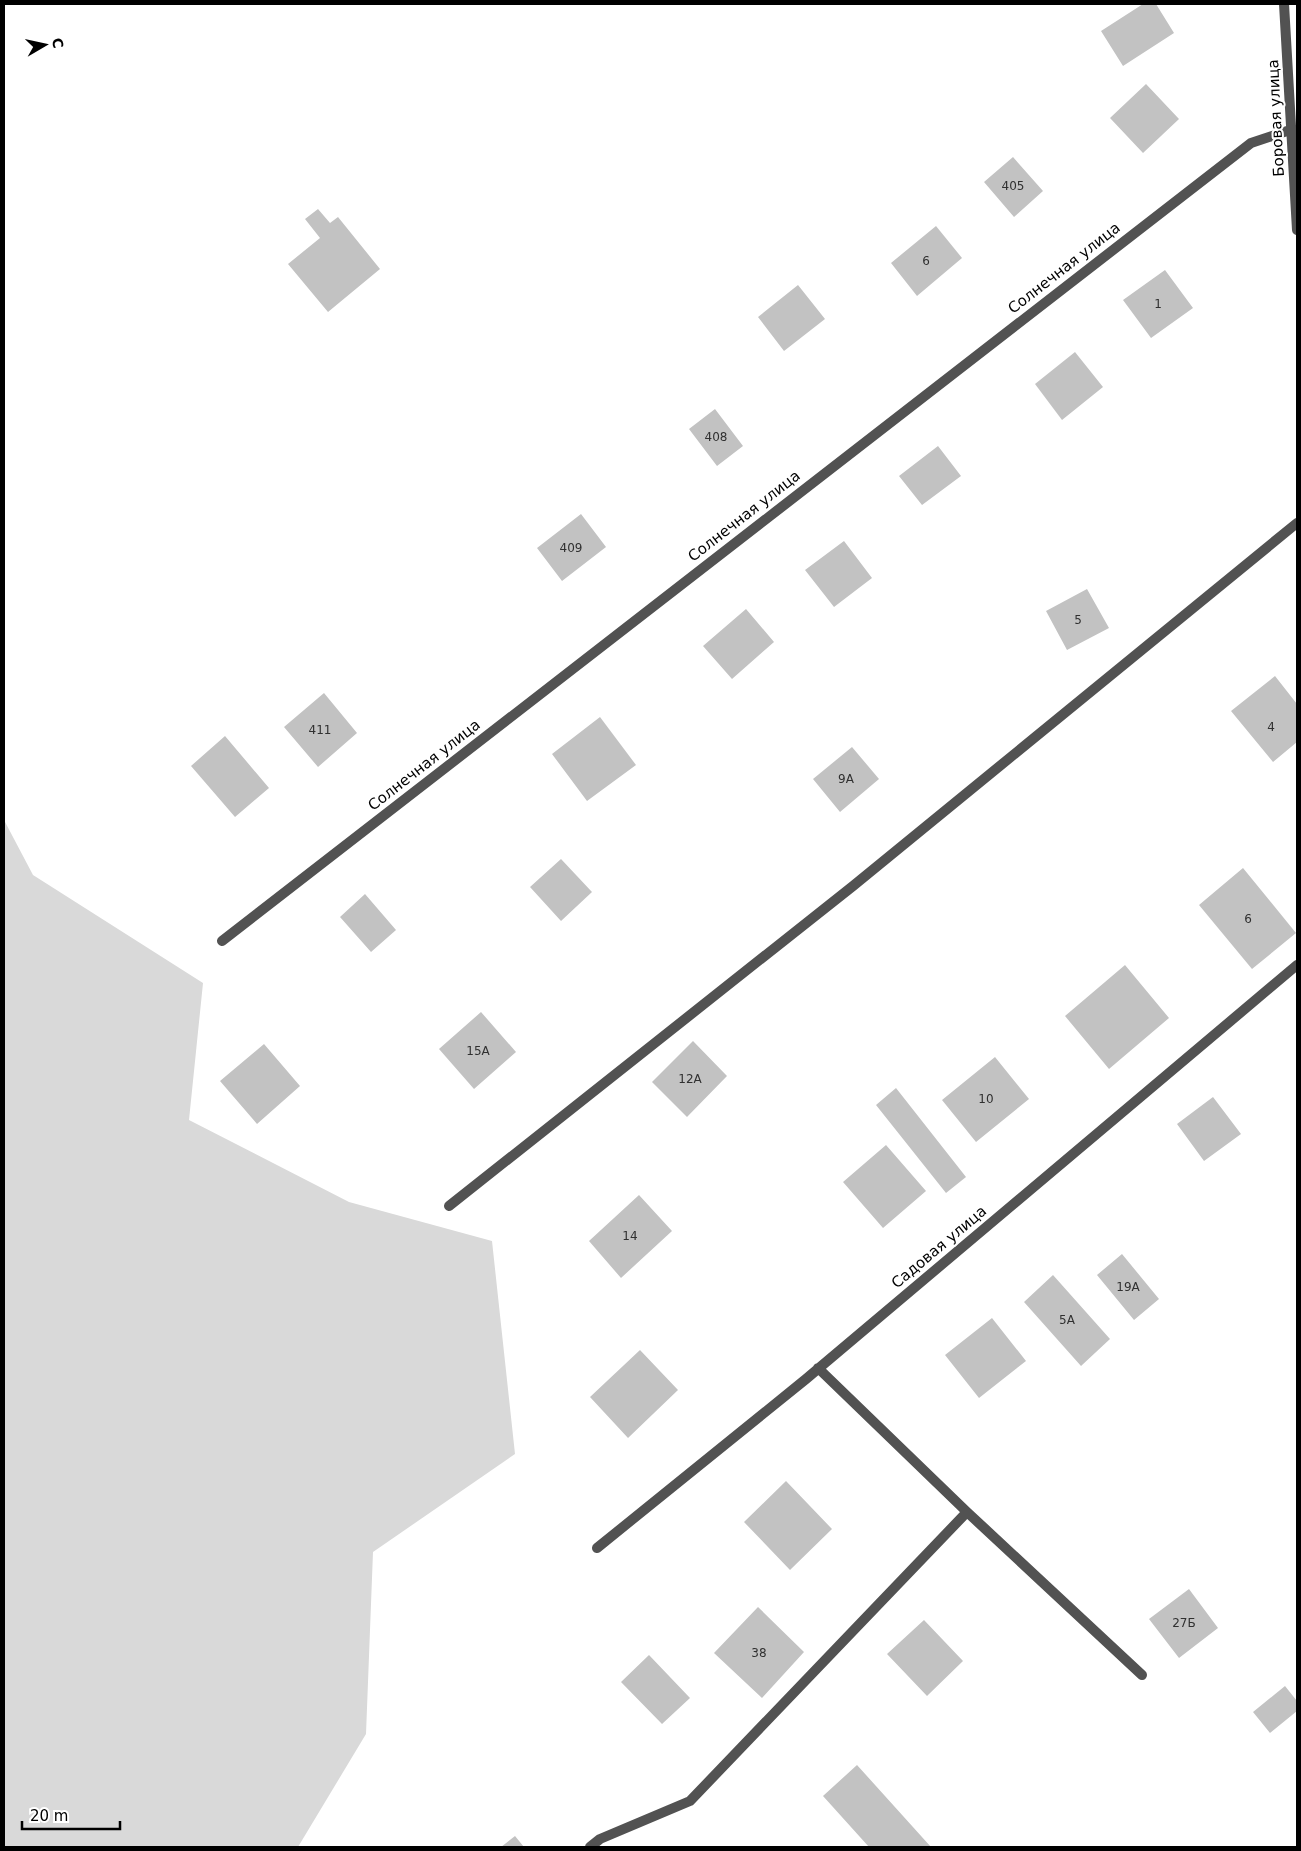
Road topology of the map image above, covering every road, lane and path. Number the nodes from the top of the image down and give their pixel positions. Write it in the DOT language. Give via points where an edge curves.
graph roads {
  1 [pos="1284,4"];
  2 [pos="1292,129"];
  3 [pos="1297,230"];
  4 [pos="1297,523"];
  5 [pos="222,941"];
  6 [pos="1297,965"];
  7 [pos="449,1206"];
  8 [pos="818,1368"];
  9 [pos="967,1512"];
  10 [pos="597,1548"];
  11 [pos="1142,1675"];
  12 [pos="590,1847"];
  1 -- 2 [label="street, Боровая улица"];
  2 -- 3 [label="street, Боровая улица"];
  2 -- 5 [label="street, Солнечная улица" via="1251,143"];
  4 -- 7 [label="street" via="853,886"];
  6 -- 8 [label="street, Садовая улица"];
  8 -- 9 [label="street"];
  8 -- 10 [label="street, Садовая улица"];
  9 -- 11 [label="street"];
  9 -- 12 [label="street" via="690,1801 600,1839"];
}
